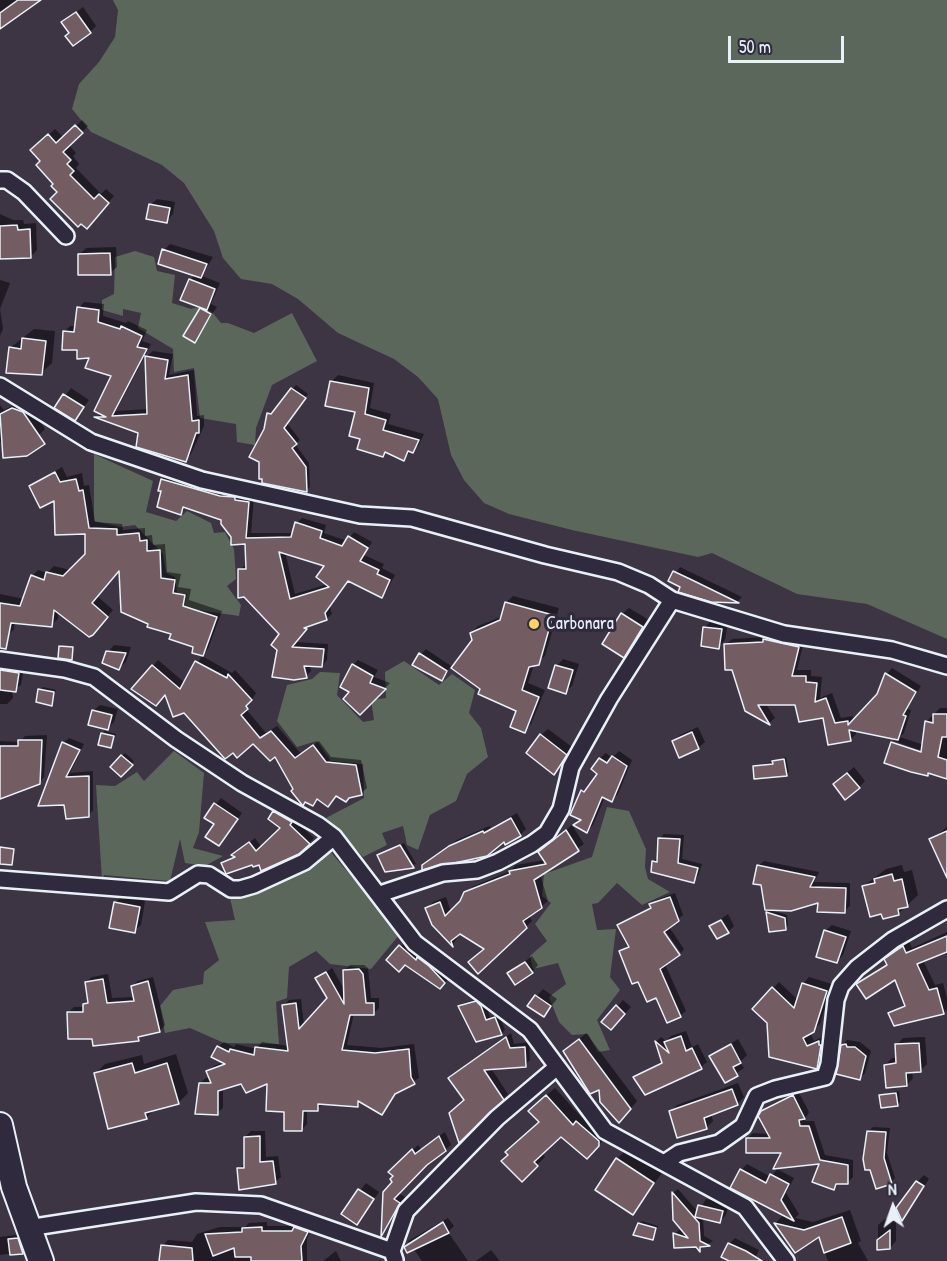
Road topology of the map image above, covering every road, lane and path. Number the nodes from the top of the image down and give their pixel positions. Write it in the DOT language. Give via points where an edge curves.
graph roads {
  1 [pos="0,180"];
  2 [pos="66,236"];
  3 [pos="0,386"];
  4 [pos="672,600"];
  5 [pos="0,660"];
  6 [pos="947,666"];
  7 [pos="334,837"];
  8 [pos="0,879"];
  9 [pos="380,894"];
  10 [pos="947,909"];
  11 [pos="557,1066"];
  12 [pos="0,1125"];
  13 [pos="664,1163"];
  14 [pos="7,1189"];
  15 [pos="28,1228"];
  16 [pos="394,1256"];
  17 [pos="41,1261"];
  18 [pos="786,1261"];
  1 -- 2 [label="street" via="7,180 24,192"];
  3 -- 4 [label="street" via="91,441 202,480 360,515 412,518 618,572"];
  4 -- 6 [label="street" via="784,634 892,650"];
  4 -- 9 [label="street" via="571,767 561,809 547,832 532,844 477,870 443,873"];
  5 -- 7 [label="street" via="94,676 232,777"];
  7 -- 8 [label="street" via="304,862 240,889 231,889 209,875 198,874 169,892"];
  7 -- 9 [label="street"];
  9 -- 11 [label="street" via="415,943 530,1030"];
  10 -- 13 [label="street" via="893,940 841,986 825,1077 757,1096 743,1126 719,1143 679,1154"];
  11 -- 13 [label="street" via="605,1131"];
  11 -- 16 [label="street" via="496,1118 406,1211"];
  12 -- 14 [label="main road"];
  13 -- 18 [label="street" via="746,1207"];
  14 -- 15 [label="main road"];
  15 -- 16 [label="street" via="196,1202 261,1205"];
  15 -- 17 [label="main road"];
}
